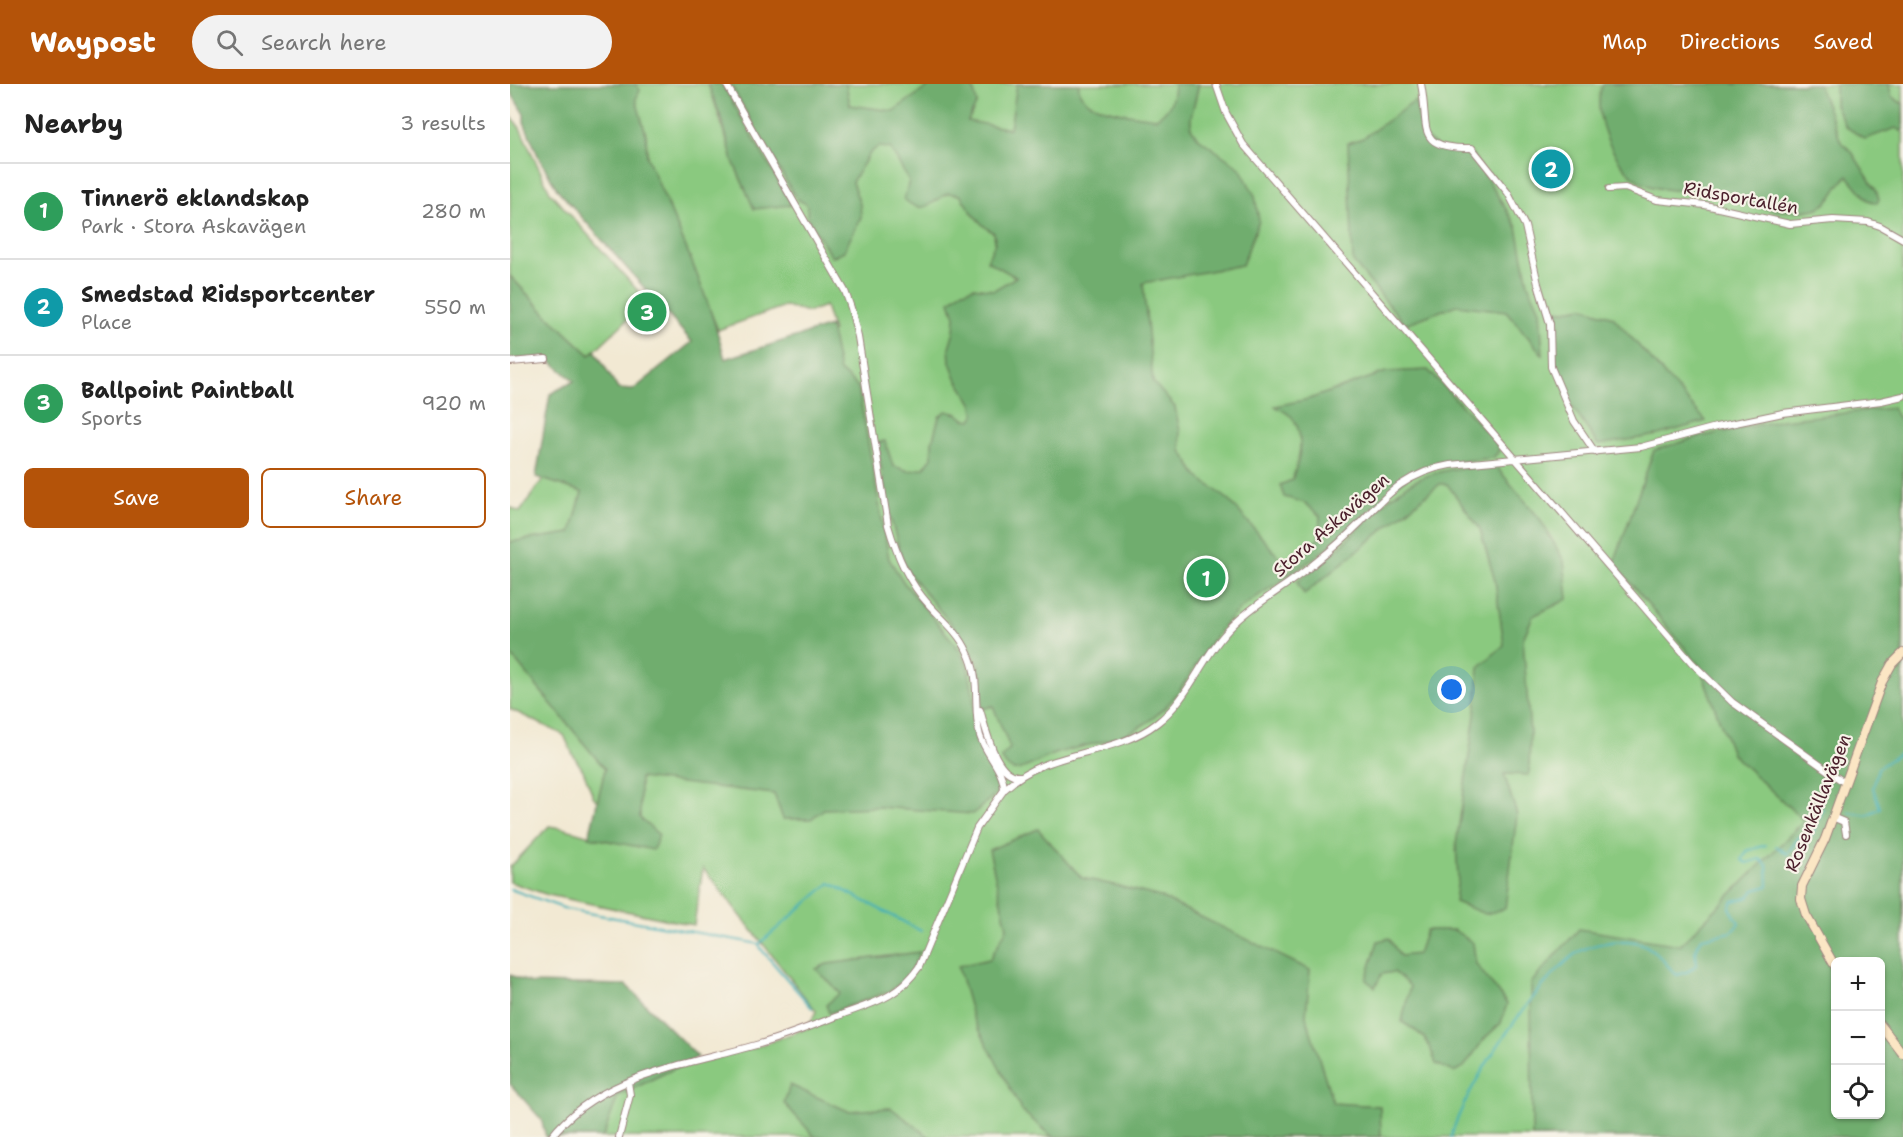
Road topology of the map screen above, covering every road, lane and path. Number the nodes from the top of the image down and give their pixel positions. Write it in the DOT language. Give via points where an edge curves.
graph roads {
  1 [pos="726,84"];
  2 [pos="1216,84"];
  3 [pos="1420,84"];
  4 [pos="1609,189"];
  5 [pos="1903,239"];
  6 [pos="546,359"];
  7 [pos="510,362"];
  8 [pos="1903,396"];
  9 [pos="1594,452"];
  10 [pos="1514,459"];
  11 [pos="1903,653"];
  12 [pos="978,705"];
  13 [pos="1021,776"];
  14 [pos="1845,783"];
  15 [pos="1005,790"];
  16 [pos="1832,817"];
  17 [pos="1846,834"];
  18 [pos="1831,960"];
  19 [pos="1885,1029"];
  20 [pos="1903,1054"];
  21 [pos="628,1082"];
  22 [pos="551,1137"];
  23 [pos="619,1137"];
  1 -- 12 [label="street" via="845,291 858,337 894,547 915,588 966,648 975,671"];
  2 -- 10 [label="street" via="1243,144"];
  3 -- 9 [label="street" via="1424,126 1431,139 1446,148 1472,148 1518,210 1550,324 1551,367 1574,421"];
  4 -- 5 [label="street, Ridsportallén" via="1625,188 1657,200 1705,205 1790,224 1868,222"];
  6 -- 7 [label="street"];
  8 -- 9 [label="street, Stora Askavägen" via="1784,413 1641,447"];
  9 -- 10 [label="street, Stora Askavägen"];
  10 -- 13 [label="street, Stora Askavägen" via="1440,467 1400,485 1315,563 1232,627 1182,698 1152,727 1128,739 1052,761"];
  10 -- 14 [label="street" via="1708,681"];
  11 -- 14 [label="street, Rosenkällavägen" via="1882,682"];
  12 -- 13 [label="street" via="995,754 1006,771"];
  12 -- 15 [label="street" via="980,736"];
  13 -- 15 [label="street, Stora Askavägen"];
  14 -- 16 [label="street, Rosenkällavägen"];
  15 -- 21 [label="street, Stora Askavägen" via="977,828 919,968 899,991 759,1045"];
  16 -- 17 [label="street" via="1844,822"];
  16 -- 18 [label="street, Rosenkällavägen" via="1802,886 1801,899 1811,926"];
  19 -- 20 [label="street"];
  21 -- 22 [label="street, Stora Askavägen" via="584,1104"];
  21 -- 23 [label="street" via="630,1095"];
}
